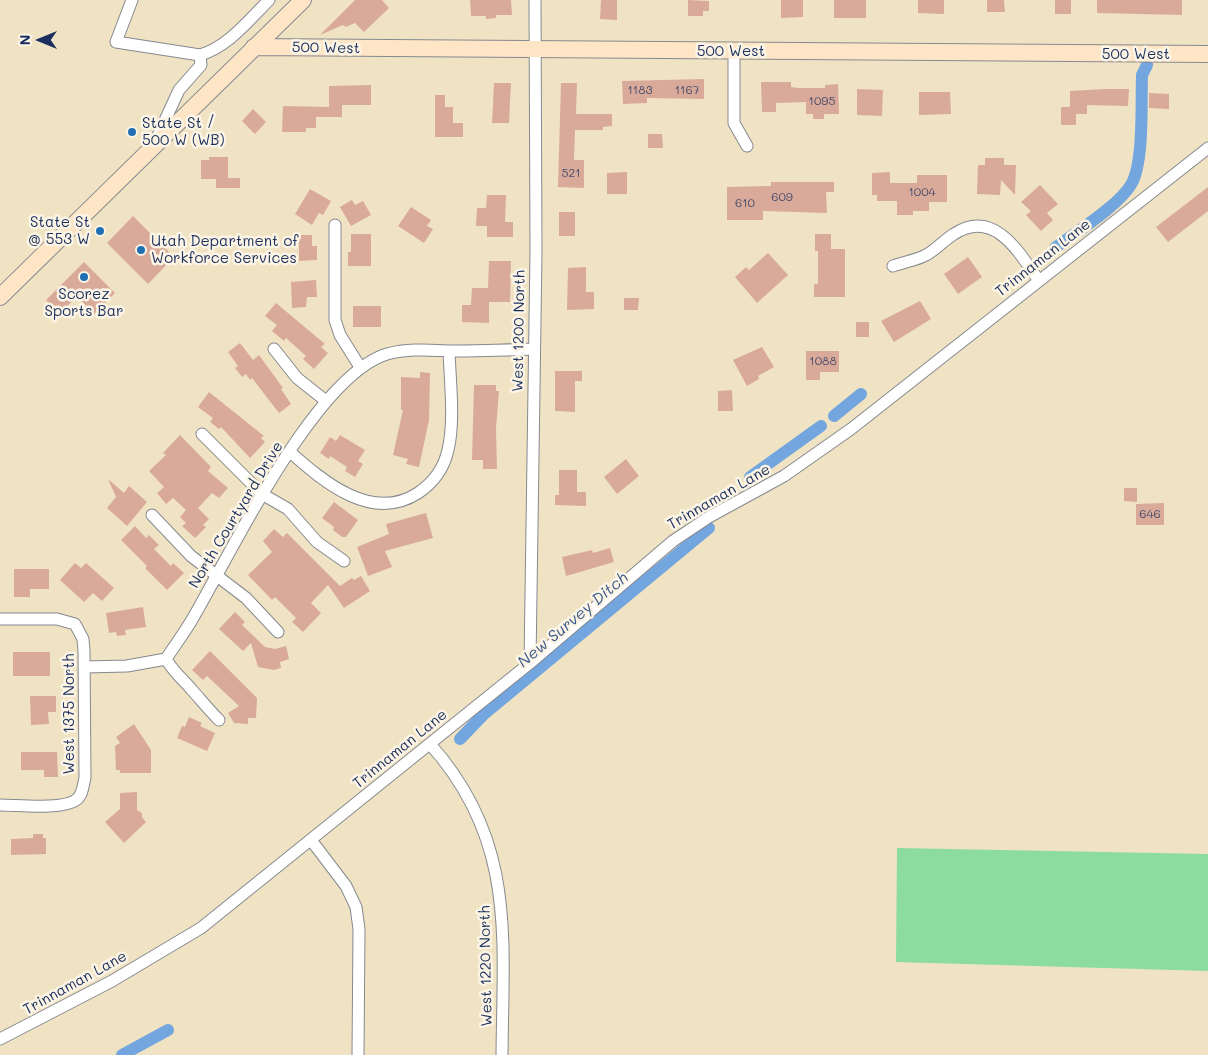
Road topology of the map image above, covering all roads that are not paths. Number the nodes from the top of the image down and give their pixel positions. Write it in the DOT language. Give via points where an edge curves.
graph roads {
  1 [pos="132,0"];
  2 [pos="269,0"];
  3 [pos="303,0"];
  4 [pos="535,0"];
  5 [pos="254,46"];
  6 [pos="536,50"];
  7 [pos="734,51"];
  8 [pos="1208,54"];
  9 [pos="200,55"];
  10 [pos="747,146"];
  11 [pos="152,148"];
  12 [pos="1208,148"];
  13 [pos="336,225"];
  14 [pos="893,266"];
  15 [pos="1039,281"];
  16 [pos="0,297"];
  17 [pos="274,349"];
  18 [pos="534,349"];
  19 [pos="449,350"];
  20 [pos="360,367"];
  21 [pos="326,401"];
  22 [pos="202,434"];
  23 [pos="290,452"];
  24 [pos="262,494"];
  25 [pos="152,515"];
  26 [pos="344,561"];
  27 [pos="217,575"];
  28 [pos="0,619"];
  29 [pos="278,632"];
  30 [pos="166,659"];
  31 [pos="530,663"];
  32 [pos="84,667"];
  33 [pos="219,720"];
  34 [pos="430,744"];
  35 [pos="0,805"];
  36 [pos="311,840"];
  37 [pos="0,1039"];
  38 [pos="358,1055"];
  39 [pos="502,1055"];
  1 -- 9 [label="street" via="116,42"];
  2 -- 9 [label="street" via="232,37"];
  3 -- 5 [label="main road"];
  4 -- 6 [label="street, West 1200 North"];
  5 -- 6 [label="main road, 500 West"];
  5 -- 11 [label="main road"];
  6 -- 7 [label="main road, 500 West"];
  6 -- 18 [label="street, West 1200 North"];
  7 -- 8 [label="main road, 500 West"];
  7 -- 10 [label="street" via="734,124"];
  9 -- 11 [label="street" via="201,65 179,90"];
  11 -- 16 [label="main road"];
  12 -- 15 [label="street, Trinnaman Lane"];
  13 -- 20 [label="street" via="335,320 340,335"];
  14 -- 15 [label="street" via="926,255 969,227 988,227 1016,248"];
  15 -- 31 [label="street, Trinnaman Lane" via="851,428 784,476 709,517 673,541"];
  17 -- 21 [label="street" via="297,378"];
  18 -- 19 [label="street, North Courtyard Drive"];
  18 -- 31 [label="street, West 1200 North"];
  19 -- 20 [label="street, North Courtyard Drive" via="413,349 386,354"];
  19 -- 23 [label="street" via="448,449 439,472 408,500 389,504 352,497 331,485"];
  20 -- 21 [label="street, North Courtyard Drive"];
  21 -- 23 [label="street, North Courtyard Drive"];
  22 -- 24 [label="street"];
  23 -- 24 [label="street, North Courtyard Drive"];
  24 -- 26 [label="street" via="288,509 317,542"];
  24 -- 27 [label="street, North Courtyard Drive"];
  25 -- 27 [label="street" via="191,556"];
  27 -- 29 [label="street" via="246,598"];
  27 -- 30 [label="street, North Courtyard Drive"];
  28 -- 32 [label="street, West 1375 North" via="57,619 75,624 83,639"];
  30 -- 32 [label="street" via="127,666"];
  30 -- 33 [label="street" via="175,675"];
  31 -- 34 [label="street, Trinnaman Lane"];
  32 -- 35 [label="street, West 1375 North" via="85,778 82,792 72,801 56,805"];
  34 -- 36 [label="street, Trinnaman Lane"];
  34 -- 39 [label="street, West 1220 North" via="460,780 473,804 493,859 502,910"];
  36 -- 37 [label="street, Trinnaman Lane" via="201,928 112,981"];
  36 -- 38 [label="street" via="346,886 356,907 359,929"];
}
